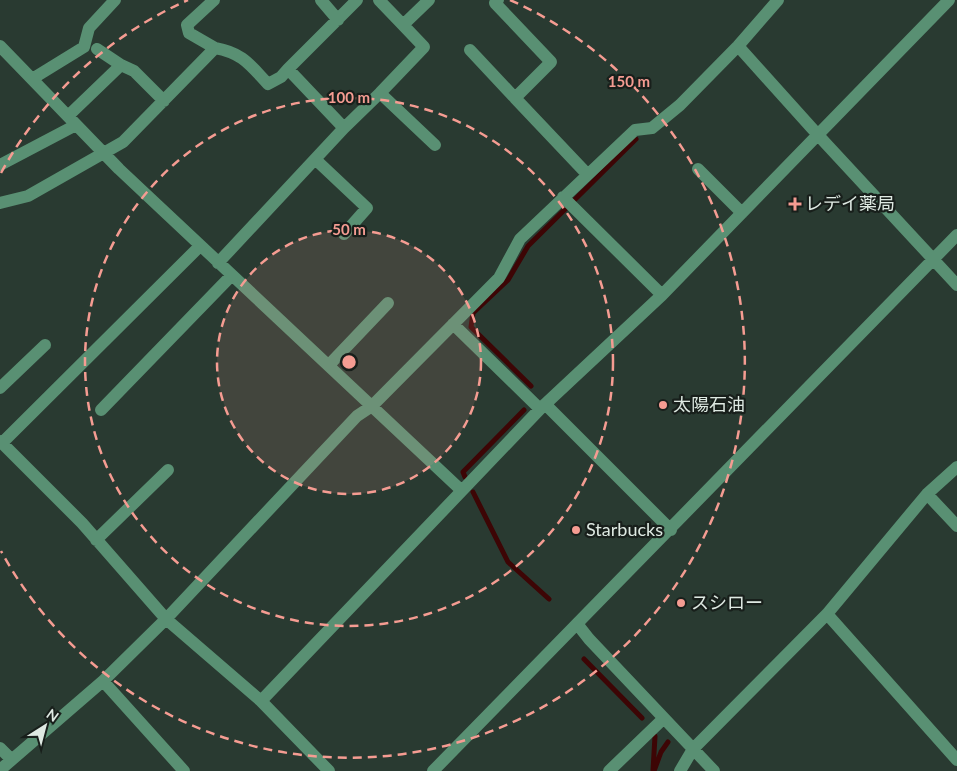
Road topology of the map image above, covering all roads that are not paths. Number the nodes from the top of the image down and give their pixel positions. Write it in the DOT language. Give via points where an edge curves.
graph roads {
  1 [pos="115,0"];
  2 [pos="214,0"];
  3 [pos="321,0"];
  4 [pos="358,0"];
  5 [pos="379,0"];
  6 [pos="429,0"];
  7 [pos="498,0"];
  8 [pos="778,0"];
  9 [pos="949,0"];
  10 [pos="338,20"];
  11 [pos="404,25"];
  12 [pos="0,46"];
  13 [pos="738,46"];
  14 [pos="215,48"];
  15 [pos="97,49"];
  16 [pos="470,50"];
  17 [pos="121,65"];
  18 [pos="288,69"];
  19 [pos="32,79"];
  20 [pos="380,93"];
  21 [pos="514,98"];
  22 [pos="164,101"];
  23 [pos="72,120"];
  24 [pos="344,128"];
  25 [pos="818,135"];
  26 [pos="435,145"];
  27 [pos="103,153"];
  28 [pos="315,158"];
  29 [pos="0,165"];
  30 [pos="698,169"];
  31 [pos="588,174"];
  32 [pos="564,199"];
  33 [pos="0,202"];
  34 [pos="742,213"];
  35 [pos="344,234"];
  36 [pos="957,235"];
  37 [pos="200,246"];
  38 [pos="934,259"];
  39 [pos="218,263"];
  40 [pos="231,276"];
  41 [pos="957,285"];
  42 [pos="662,295"];
  43 [pos="388,303"];
  44 [pos="453,324"];
  45 [pos="45,345"];
  46 [pos="329,364"];
  47 [pos="0,388"];
  48 [pos="372,406"];
  49 [pos="543,406"];
  50 [pos="100,410"];
  51 [pos="1,442"];
  52 [pos="957,466"];
  53 [pos="168,470"];
  54 [pos="461,490"];
  55 [pos="927,494"];
  56 [pos="957,526"];
  57 [pos="671,530"];
  58 [pos="96,540"];
  59 [pos="828,614"];
  60 [pos="166,620"];
  61 [pos="578,625"];
  62 [pos="103,681"];
  63 [pos="261,701"];
  64 [pos="664,719"];
  65 [pos="0,748"];
  66 [pos="693,749"];
  67 [pos="957,760"];
  68 [pos="6,767"];
  69 [pos="184,771"];
  70 [pos="329,771"];
  71 [pos="433,771"];
  72 [pos="609,771"];
  73 [pos="680,771"];
  74 [pos="714,771"];
  1 -- 19 [label="street" via="89,28 84,47"];
  2 -- 14 [label="street" via="187,25 189,33"];
  3 -- 10 [label="street"];
  4 -- 10 [label="street"];
  5 -- 11 [label="street"];
  6 -- 11 [label="street"];
  7 -- 21 [label="street" via="495,3 551,62"];
  8 -- 13 [label="street"];
  9 -- 25 [label="street"];
  10 -- 18 [label="street"];
  11 -- 20 [label="street" via="424,47"];
  12 -- 19 [label="street"];
  13 -- 25 [label="street"];
  13 -- 31 [label="street" via="680,105 652,128 635,130"];
  14 -- 18 [label="street" via="230,51 246,60 268,84"];
  14 -- 22 [label="street"];
  15 -- 17 [label="street"];
  16 -- 21 [label="street"];
  17 -- 22 [label="street" via="134,71"];
  17 -- 23 [label="street"];
  18 -- 24 [label="street"];
  19 -- 23 [label="street"];
  20 -- 24 [label="street"];
  20 -- 26 [label="street"];
  21 -- 31 [label="street"];
  22 -- 27 [label="street" via="123,142"];
  23 -- 27 [label="street"];
  23 -- 29 [label="street"];
  24 -- 28 [label="street"];
  25 -- 34 [label="street"];
  25 -- 38 [label="street"];
  27 -- 33 [label="street" via="28,196"];
  27 -- 37 [label="street"];
  28 -- 35 [label="street" via="367,208"];
  28 -- 39 [label="street"];
  30 -- 34 [label="street"];
  31 -- 32 [label="street"];
  32 -- 42 [label="street"];
  32 -- 44 [label="street" via="520,238 499,278"];
  34 -- 42 [label="street"];
  36 -- 38 [label="street"];
  37 -- 39 [label="street"];
  37 -- 51 [label="street"];
  38 -- 41 [label="street"];
  38 -- 57 [label="street"];
  39 -- 40 [label="street"];
  40 -- 46 [label="street"];
  40 -- 50 [label="street"];
  42 -- 49 [label="street"];
  43 -- 46 [label="street"];
  44 -- 48 [label="street"];
  44 -- 49 [label="street"];
  45 -- 47 [label="street"];
  46 -- 48 [label="street"];
  48 -- 54 [label="street"];
  48 -- 60 [label="street" via="356,416"];
  49 -- 54 [label="street"];
  49 -- 57 [label="street"];
  51 -- 58 [label="street"];
  52 -- 55 [label="street"];
  53 -- 58 [label="street"];
  54 -- 63 [label="street"];
  55 -- 56 [label="street"];
  55 -- 59 [label="street"];
  57 -- 61 [label="street"];
  58 -- 60 [label="street"];
  59 -- 66 [label="street"];
  59 -- 67 [label="street"];
  60 -- 62 [label="street"];
  60 -- 63 [label="street"];
  61 -- 64 [label="street"];
  61 -- 71 [label="street"];
  62 -- 68 [label="street"];
  62 -- 69 [label="street"];
  63 -- 70 [label="street"];
  64 -- 66 [label="street"];
  64 -- 72 [label="street"];
  65 -- 68 [label="street"];
  66 -- 73 [label="street"];
  66 -- 74 [label="street"];
}
